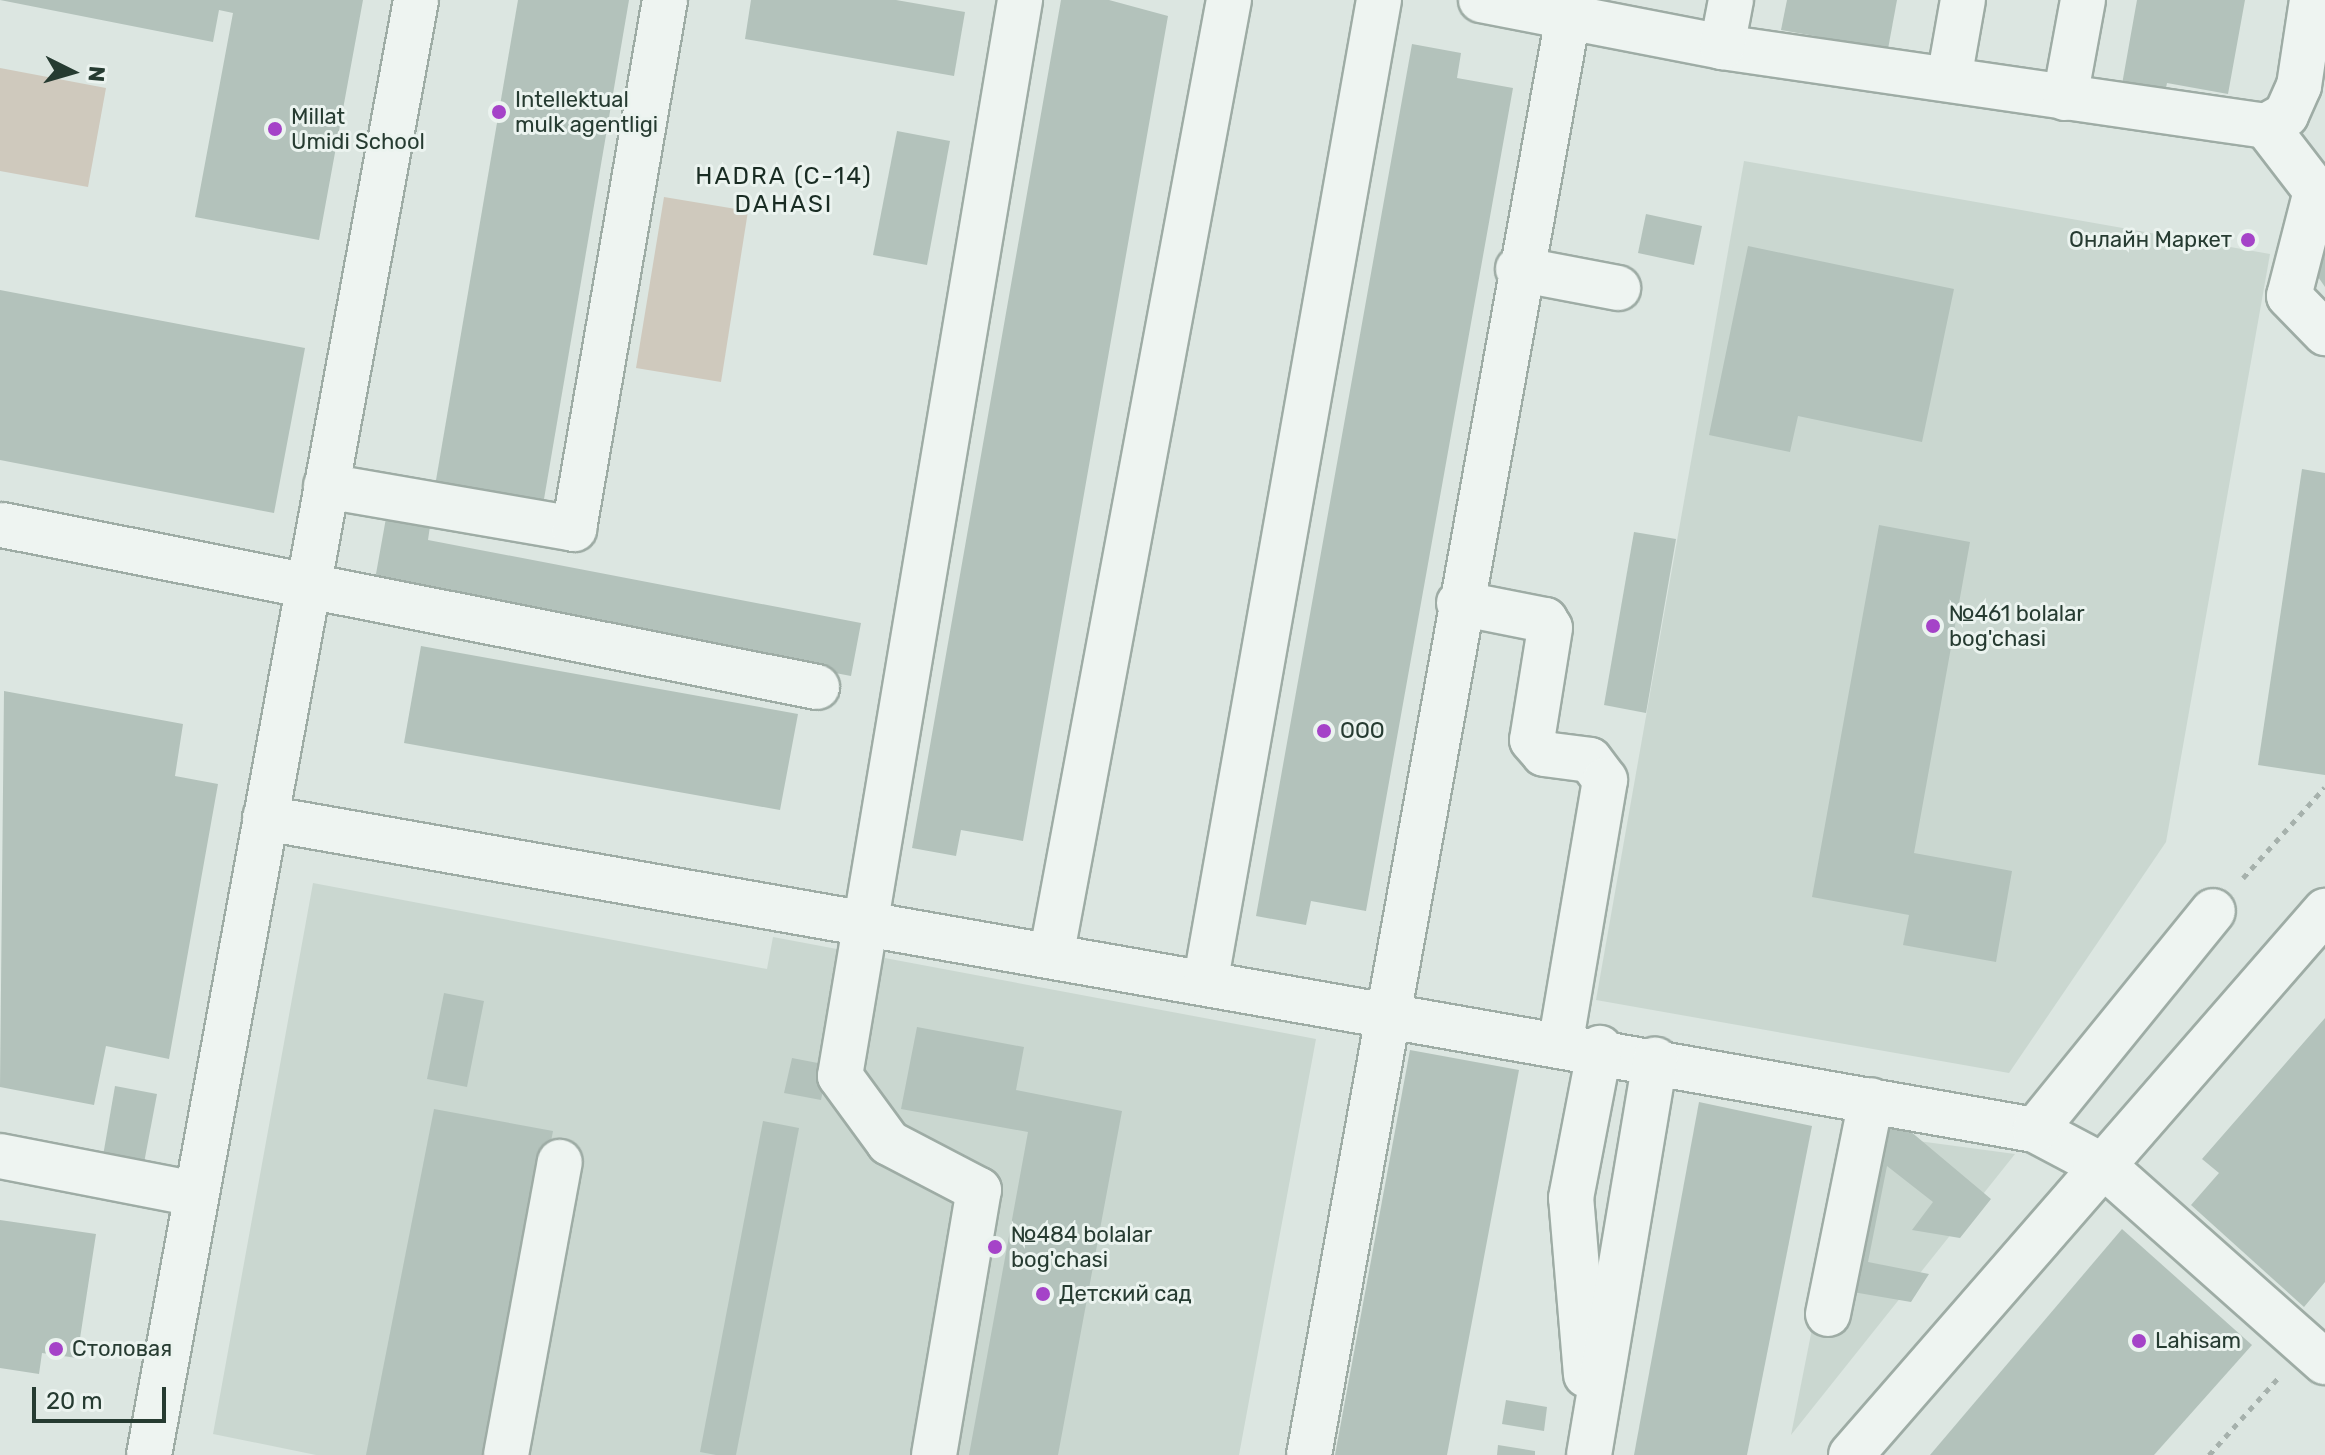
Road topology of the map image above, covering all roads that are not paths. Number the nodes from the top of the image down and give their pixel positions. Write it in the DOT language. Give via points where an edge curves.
graph roads {
  1 [pos="416,0"];
  2 [pos="665,0"];
  3 [pos="1020,0"];
  4 [pos="1229,0"];
  5 [pos="1379,0"];
  6 [pos="1481,0"];
  7 [pos="1731,0"];
  8 [pos="1963,0"];
  9 [pos="2083,0"];
  10 [pos="2316,2"];
  11 [pos="1570,10"];
  12 [pos="1722,47"];
  13 [pos="1949,79"];
  14 [pos="2065,98"];
  15 [pos="2266,126"];
  16 [pos="2321,191"];
  17 [pos="1518,269"];
  18 [pos="1618,288"];
  19 [pos="2325,333"];
  20 [pos="326,486"];
  21 [pos="2,525"];
  22 [pos="308,586"];
  23 [pos="1459,603"];
  24 [pos="817,687"];
  25 [pos="265,818"];
  26 [pos="2213,911"];
  27 [pos="2325,911"];
  28 [pos="865,921"];
  29 [pos="1052,952"];
  30 [pos="1206,979"];
  31 [pos="1387,1012"];
  32 [pos="1580,1044"];
  33 [pos="1655,1059"];
  34 [pos="1871,1100"];
  35 [pos="2035,1130"];
  36 [pos="0,1156"];
  37 [pos="560,1162"];
  38 [pos="2105,1167"];
  39 [pos="196,1194"];
  40 [pos="1828,1314"];
  41 [pos="2316,1354"];
  42 [pos="1590,1448"];
  43 [pos="149,1455"];
  44 [pos="506,1455"];
  45 [pos="934,1455"];
  46 [pos="1309,1455"];
  47 [pos="1851,1455"];
  1 -- 20 [label="lane"];
  2 -- 20 [label="lane" via="574,529"];
  3 -- 28 [label="lane"];
  4 -- 29 [label="lane"];
  5 -- 30 [label="lane"];
  6 -- 11 [label="lane"];
  7 -- 12 [label="lane"];
  8 -- 13 [label="lane"];
  9 -- 14 [label="lane"];
  10 -- 15 [label="lane" via="2299,86 2286,115"];
  11 -- 12 [label="lane"];
  11 -- 17 [label="lane"];
  12 -- 13 [label="lane"];
  13 -- 14 [label="lane"];
  14 -- 15 [label="lane"];
  15 -- 16 [label="lane"];
  16 -- 19 [label="lane" via="2289,296"];
  17 -- 18 [label="lane"];
  17 -- 23 [label="lane"];
  20 -- 22 [label="lane"];
  21 -- 22 [label="lane"];
  22 -- 24 [label="lane"];
  22 -- 25 [label="lane"];
  23 -- 31 [label="lane"];
  23 -- 32 [label="lane" via="1545,620 1550,628 1532,740 1544,754 1590,760 1605,780"];
  25 -- 28 [label="lane"];
  25 -- 39 [label="lane"];
  26 -- 35 [label="lane"];
  27 -- 38 [label="lane"];
  28 -- 29 [label="lane"];
  28 -- 45 [label="lane" via="840,1076 889,1143 979,1190"];
  29 -- 30 [label="lane"];
  30 -- 31 [label="lane"];
  31 -- 32 [label="lane"];
  31 -- 46 [label="lane"];
  32 -- 33 [label="lane"];
  32 -- 42 [label="lane" via="1571,1198"];
  33 -- 34 [label="lane"];
  33 -- 42 [label="lane"];
  34 -- 35 [label="lane"];
  34 -- 40 [label="lane"];
  35 -- 38 [label="lane"];
  36 -- 39 [label="lane"];
  37 -- 44 [label="lane"];
  38 -- 41 [label="lane"];
  38 -- 47 [label="lane"];
  39 -- 43 [label="lane"];
}
